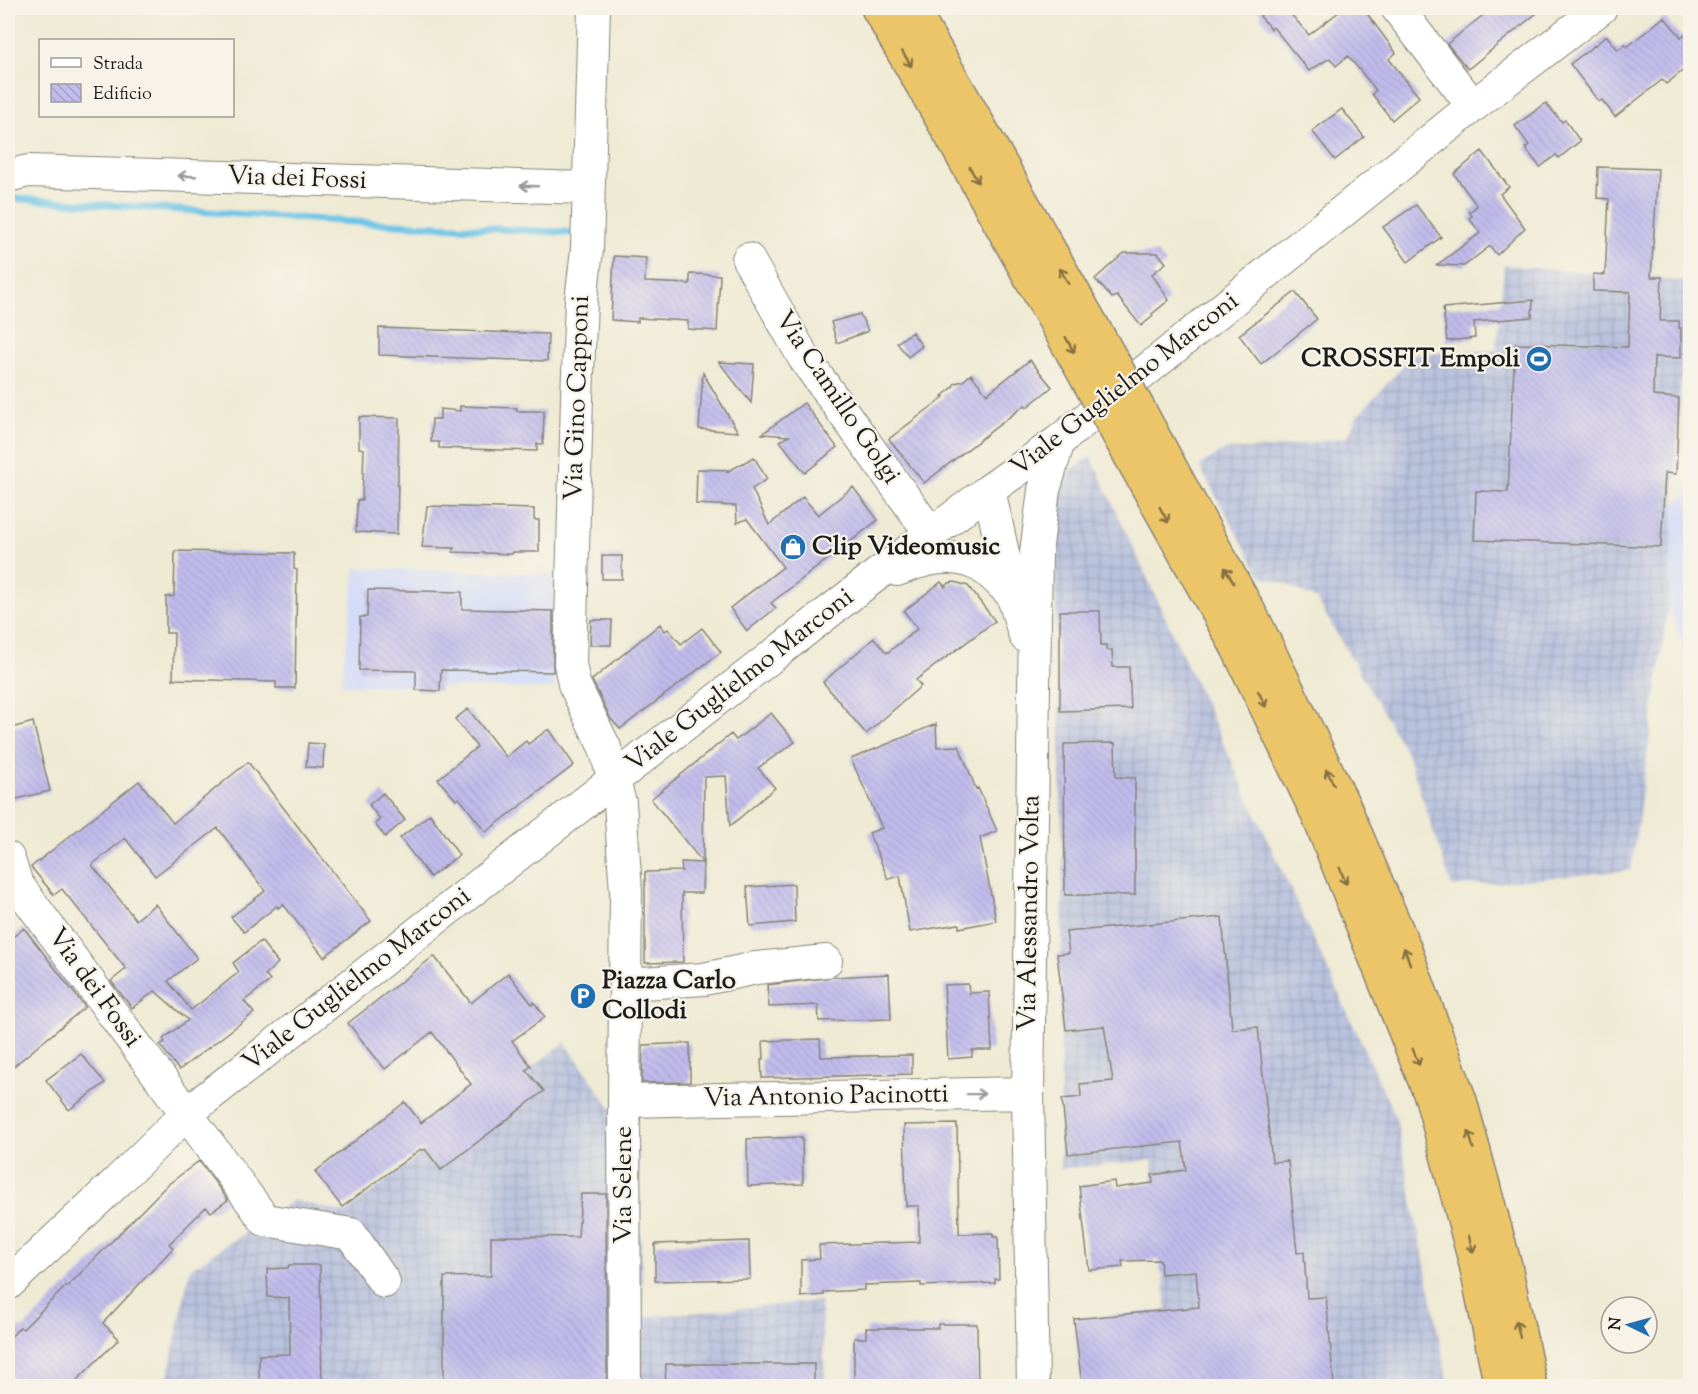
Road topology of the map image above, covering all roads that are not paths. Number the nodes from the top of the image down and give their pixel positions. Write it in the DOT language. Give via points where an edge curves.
graph roads {
  1 [pos="594,8"];
  2 [pos="878,8"];
  3 [pos="911,8"];
  4 [pos="1397,8"];
  5 [pos="1601,8"];
  6 [pos="1473,106"];
  7 [pos="957,115"];
  8 [pos="8,176"];
  9 [pos="587,188"];
  10 [pos="748,259"];
  11 [pos="1059,441"];
  12 [pos="989,490"];
  13 [pos="931,534"];
  14 [pos="1035,553"];
  15 [pos="866,583"];
  16 [pos="1012,594"];
  17 [pos="1247,636"];
  18 [pos="1033,663"];
  19 [pos="614,780"];
  20 [pos="8,858"];
  21 [pos="826,961"];
  22 [pos="626,984"];
  23 [pos="1028,1093"];
  24 [pos="624,1101"];
  25 [pos="187,1113"];
  26 [pos="384,1282"];
  27 [pos="8,1284"];
  28 [pos="625,1386"];
  29 [pos="1033,1386"];
  30 [pos="1501,1386"];
  31 [pos="1530,1386"];
  1 -- 9 [label="street, Via Gino Capponi"];
  2 -- 7 [label="highway, one-way"];
  3 -- 7 [label="highway"];
  4 -- 6 [label="street"];
  5 -- 6 [label="street, Viale Guglielmo Marconi"];
  6 -- 11 [label="street, Viale Guglielmo Marconi"];
  7 -- 17 [label="highway, bridge"];
  9 -- 8 [label="street, Via dei Fossi, one-way" via="28,171"];
  9 -- 19 [label="street, Via Gino Capponi" via="570,664 574,684 604,748"];
  10 -- 13 [label="street, Via Camillo Golgi" via="804,358"];
  11 -- 12 [label="street, Viale Guglielmo Marconi"];
  11 -- 14 [label="street, Via Alessandro Volta" via="1044,490"];
  12 -- 13 [label="street, Viale Guglielmo Marconi"];
  12 -- 14 [label="street" via="1006,497 1027,518"];
  12 -- 16 [label="street"];
  13 -- 15 [label="street, Viale Guglielmo Marconi"];
  14 -- 18 [label="street, Via Alessandro Volta"];
  15 -- 16 [label="street" via="934,557 954,557 981,566"];
  15 -- 19 [label="street, Viale Guglielmo Marconi"];
  16 -- 18 [label="street"];
  17 -- 30 [label="highway, one-way" via="1432,1098 1476,1264"];
  31 -- 17 [label="highway, one-way" via="1505,1266 1460,1101 1402,945 1344,807"];
  18 -- 23 [label="street, Via Alessandro Volta"];
  19 -- 22 [label="street, Via Selene" via="620,803 626,891"];
  19 -- 25 [label="street, Viale Guglielmo Marconi"];
  20 -- 25 [label="street, Via dei Fossi" via="17,884"];
  21 -- 22 [label="street" via="756,968 704,979"];
  22 -- 24 [label="street, Via Selene"];
  24 -- 23 [label="street, Via Antonio Pacinotti, one-way"];
  23 -- 29 [label="street, Via Alessandro Volta"];
  24 -- 28 [label="street, Via Selene"];
  25 -- 26 [label="street, Via dei Fossi" via="265,1220 351,1234"];
  25 -- 27 [label="street, Viale Guglielmo Marconi"];
}
